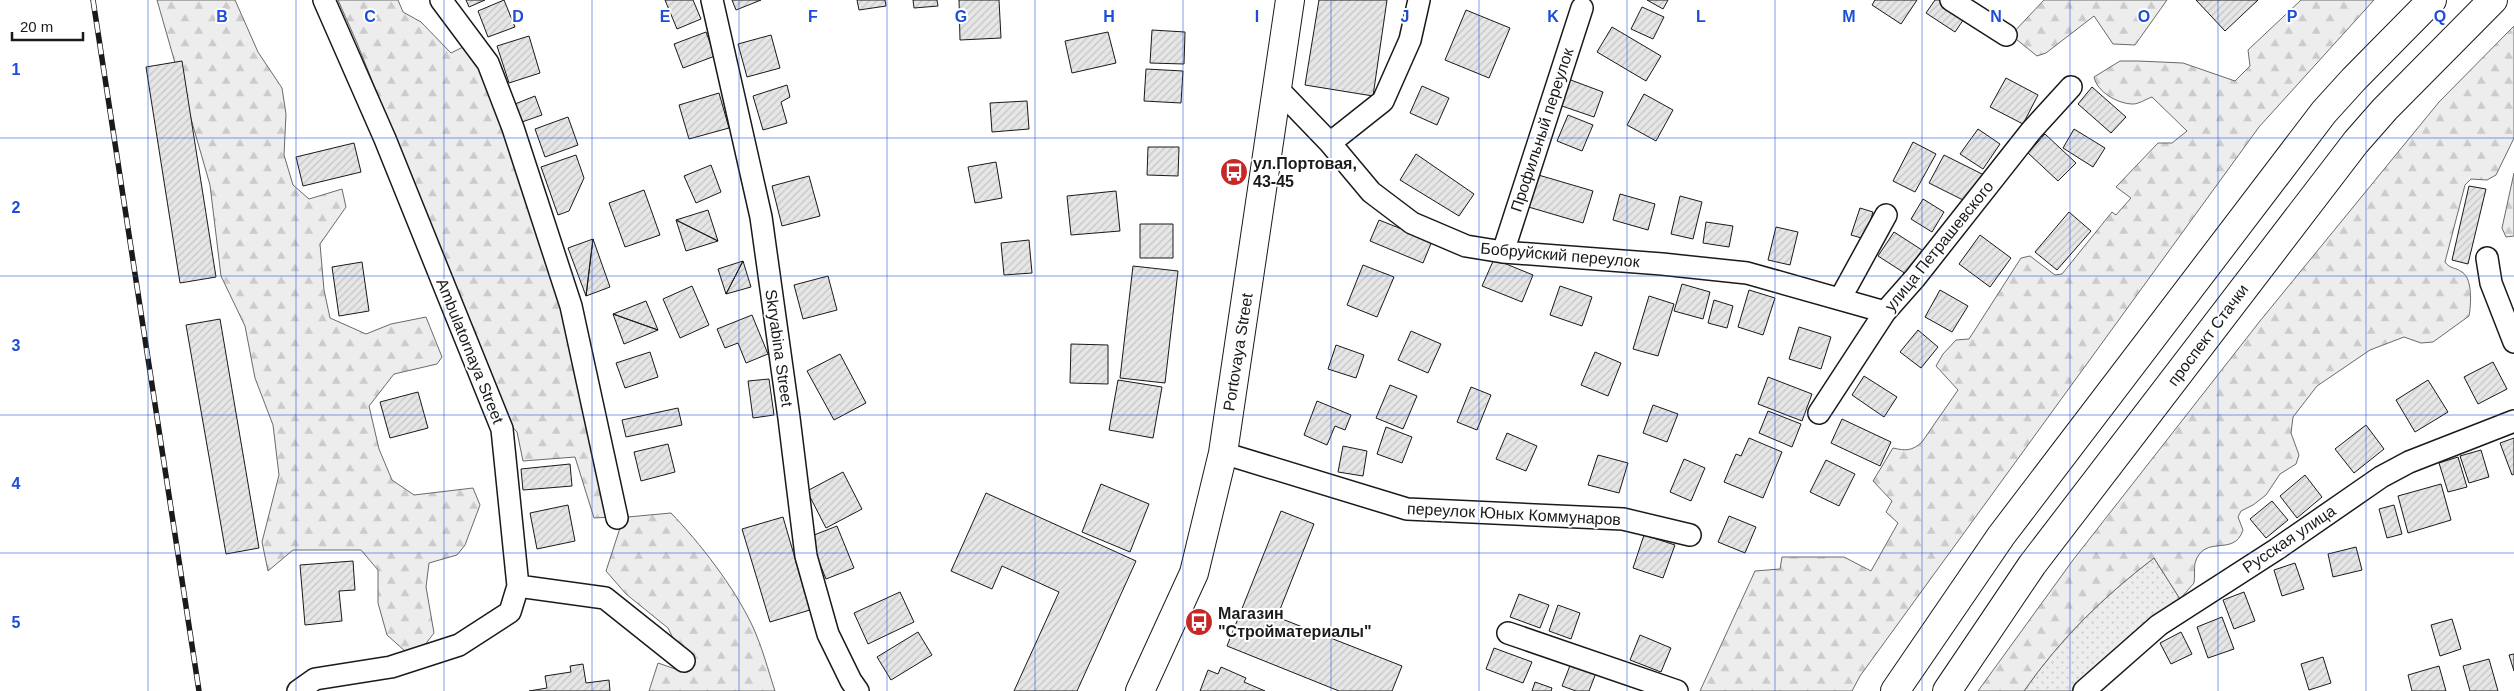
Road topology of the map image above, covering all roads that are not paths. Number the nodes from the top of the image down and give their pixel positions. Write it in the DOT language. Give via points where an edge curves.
graph roads {
  1 [pos="324,0"];
  2 [pos="441,0"];
  3 [pos="712,0"];
  4 [pos="1290,0"];
  5 [pos="1419,0"];
  6 [pos="1951,0"];
  7 [pos="2432,0"];
  8 [pos="2493,0"];
  9 [pos="1582,8"];
  10 [pos="2006,35"];
  11 [pos="2071,87"];
  12 [pos="1278,89"];
  13 [pos="1330,143"];
  14 [pos="1886,215"];
  15 [pos="1503,252"];
  16 [pos="2487,258"];
  17 [pos="1840,299"];
  18 [pos="1885,312"];
  19 [pos="2514,342"];
  20 [pos="1819,414"];
  21 [pos="2514,421"];
  22 [pos="1223,453"];
  23 [pos="617,518"];
  24 [pos="1690,535"];
  25 [pos="518,586"];
  26 [pos="1508,634"];
  27 [pos="684,661"];
  28 [pos="298,691"];
  29 [pos="858,691"];
  30 [pos="1140,691"];
  31 [pos="1677,691"];
  32 [pos="1895,691"];
  33 [pos="1947,691"];
  34 [pos="2084,691"];
  1 -- 25 [label="street, Ambulatornaya Street" via="385,139 502,428"];
  2 -- 23 [label="street" via="488,63 513,128 571,306"];
  3 -- 29 [label="street, Skryabina Street" via="761,217 806,556 828,634"];
  4 -- 12 [label="main road, Portovaya Street"];
  5 -- 13 [label="street" via="1410,40 1383,101"];
  6 -- 10 [label="street"];
  7 -- 32 [label="main road" via="2324,112 2001,536"];
  8 -- 33 [label="main road, проспект Стачки" via="2356,142 2038,558"];
  9 -- 15 [label="street, Профильный переулок"];
  11 -- 18 [label="street, улица Петрашевского" via="2031,131"];
  12 -- 13 [label="street, Бобруйский переулок"];
  12 -- 22 [label="main road, Portovaya Street"];
  13 -- 15 [label="street, Бобруйский переулок" via="1371,192 1412,223 1466,246"];
  14 -- 17 [label="street"];
  15 -- 17 [label="street, Бобруйский переулок" via="1747,274"];
  16 -- 19 [label="street" via="2491,283"];
  17 -- 18 [label="street, Бобруйский переулок"];
  18 -- 20 [label="street, улица Петрашевского"];
  21 -- 34 [label="street, Русская улица" via="2409,462 2381,477 2159,625"];
  22 -- 24 [label="street, переулок Юных Коммунаров" via="1407,509 1623,519"];
  22 -- 30 [label="main road, Portovaya Street" via="1194,573"];
  25 -- 27 [label="street" via="605,598"];
  25 -- 28 [label="street, Ambulatornaya Street" via="510,612 460,645 391,667 315,679"];
  26 -- 31 [label="street"];
}
